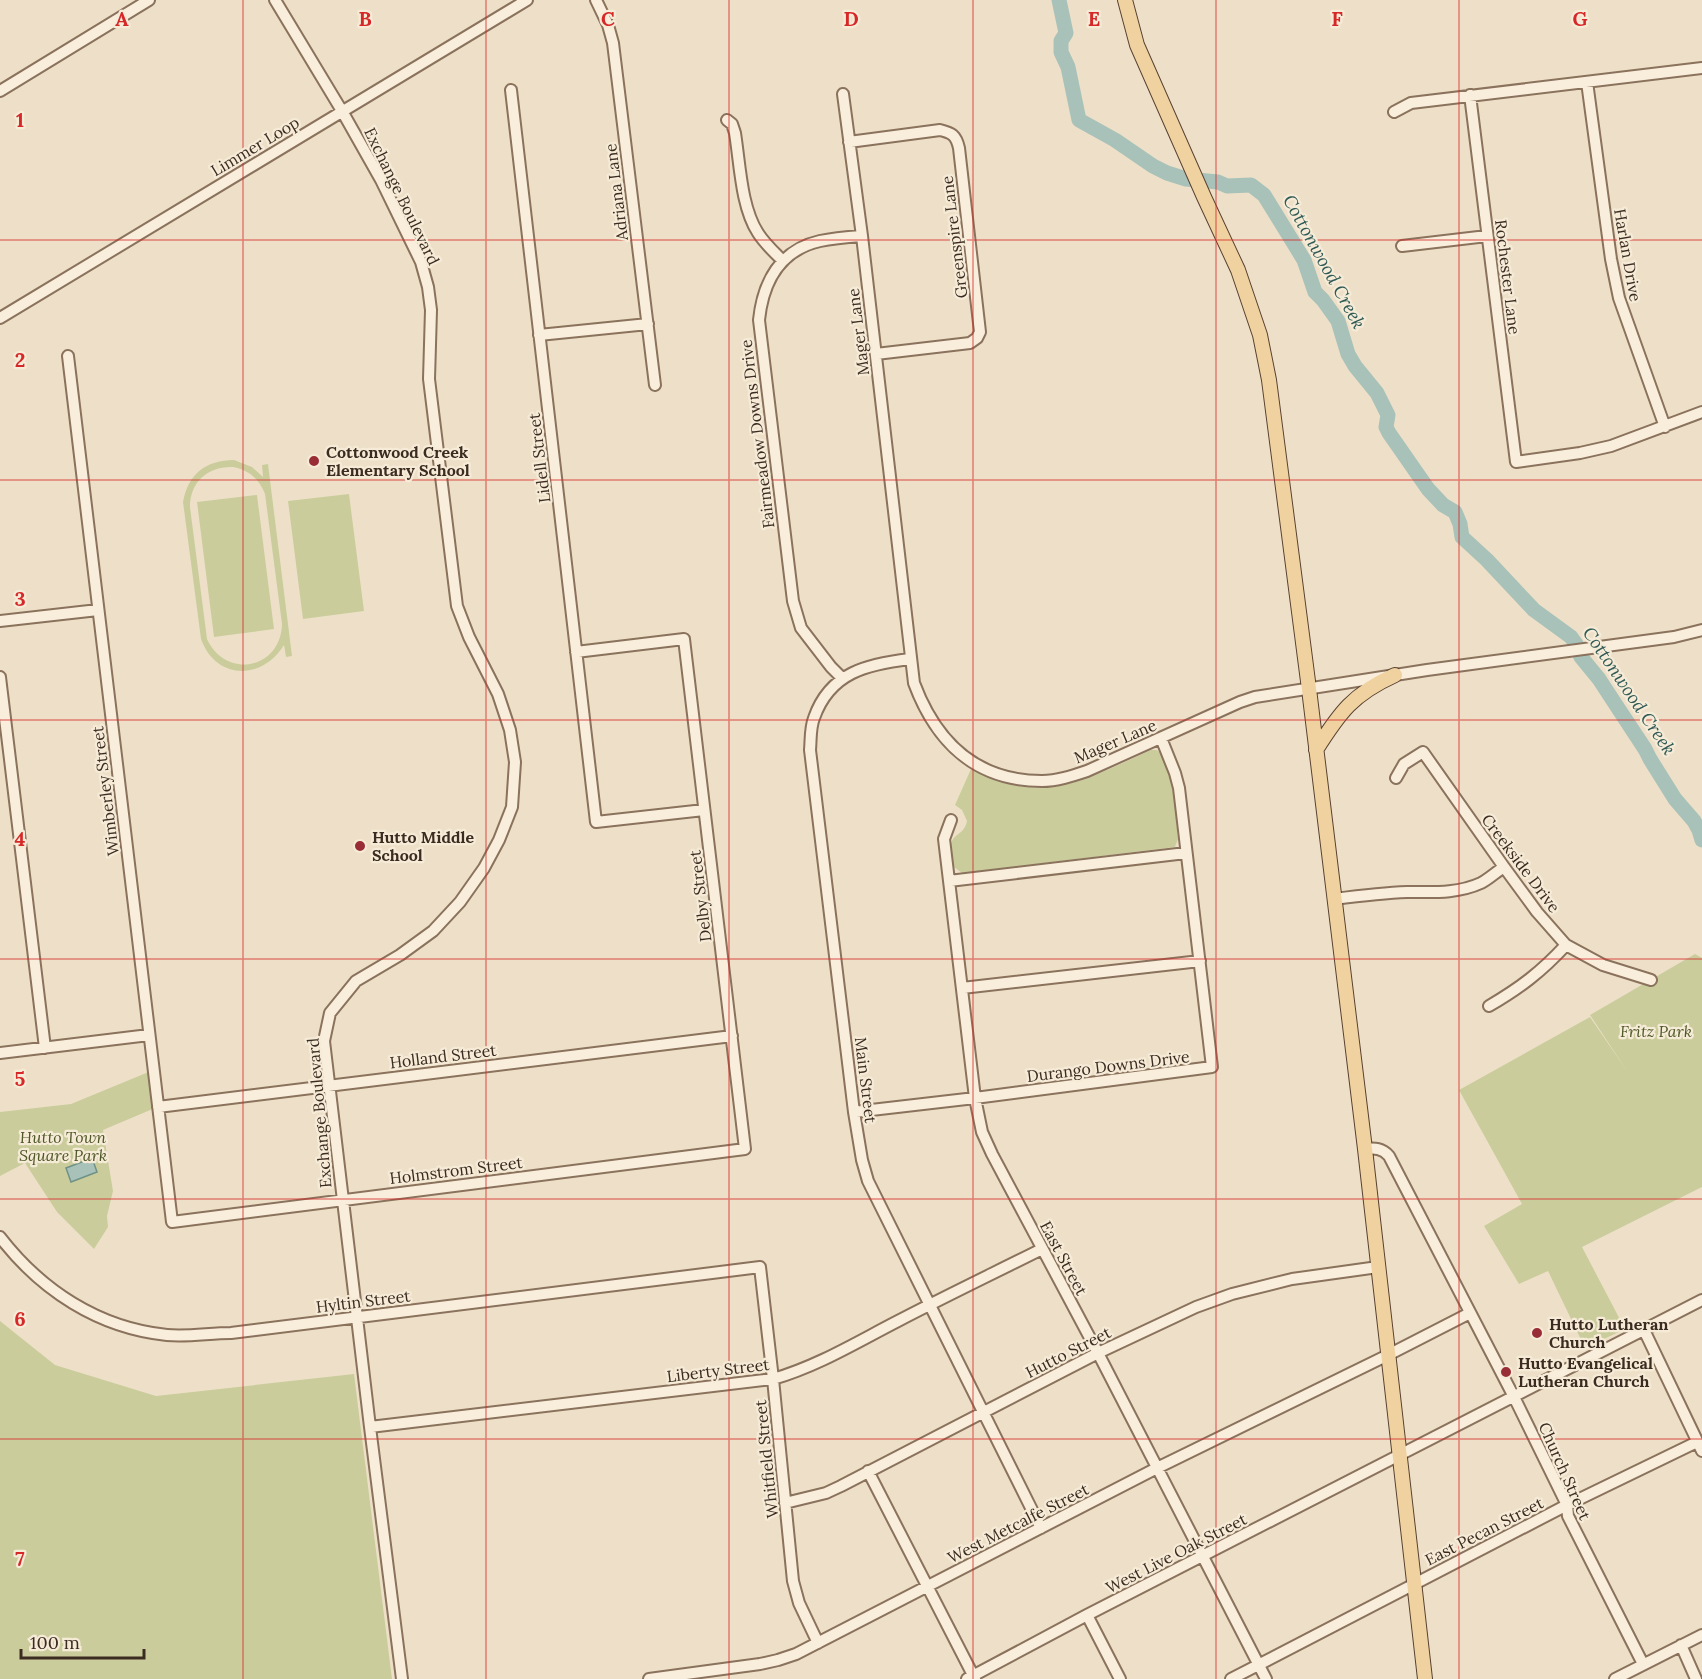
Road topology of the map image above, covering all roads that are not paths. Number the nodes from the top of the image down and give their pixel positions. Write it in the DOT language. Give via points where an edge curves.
graph roads {
  1 [pos="149,0"];
  2 [pos="275,0"];
  3 [pos="527,0"];
  4 [pos="596,0"];
  5 [pos="1125,0"];
  6 [pos="1702,68"];
  7 [pos="1587,82"];
  8 [pos="511,90"];
  9 [pos="0,91"];
  10 [pos="843,94"];
  11 [pos="1470,95"];
  12 [pos="342,111"];
  13 [pos="1394,112"];
  14 [pos="727,120"];
  15 [pos="849,142"];
  16 [pos="862,236"];
  17 [pos="1488,236"];
  18 [pos="1402,246"];
  19 [pos="783,261"];
  20 [pos="0,318"];
  21 [pos="648,324"];
  22 [pos="539,335"];
  23 [pos="876,354"];
  24 [pos="68,356"];
  25 [pos="655,384"];
  26 [pos="1702,412"];
  27 [pos="1665,427"];
  28 [pos="98,610"];
  29 [pos="0,621"];
  30 [pos="1702,630"];
  31 [pos="576,652"];
  32 [pos="910,659"];
  33 [pos="1395,675"];
  34 [pos="0,677"];
  35 [pos="842,678"];
  36 [pos="1309,688"];
  37 [pos="1161,738"];
  38 [pos="1316,750"];
  39 [pos="1396,778"];
  40 [pos="704,810"];
  41 [pos="951,820"];
  42 [pos="1186,853"];
  43 [pos="1504,867"];
  44 [pos="949,881"];
  45 [pos="1334,900"];
  46 [pos="1566,945"];
  47 [pos="1200,961"];
  48 [pos="1651,980"];
  49 [pos="962,988"];
  50 [pos="1489,1006"];
  51 [pos="149,1035"];
  52 [pos="732,1036"];
  53 [pos="45,1048"];
  54 [pos="0,1053"];
  55 [pos="328,1085"];
  56 [pos="975,1098"];
  57 [pos="158,1107"];
  58 [pos="854,1112"];
  59 [pos="745,1149"];
  60 [pos="1365,1149"];
  61 [pos="342,1200"];
  62 [pos="172,1222"];
  63 [pos="0,1237"];
  64 [pos="1042,1249"];
  65 [pos="760,1267"];
  66 [pos="1378,1267"];
  67 [pos="1702,1300"];
  68 [pos="929,1305"];
  69 [pos="1470,1313"];
  70 [pos="357,1317"];
  71 [pos="1644,1330"];
  72 [pos="1098,1353"];
  73 [pos="1388,1355"];
  74 [pos="774,1379"];
  75 [pos="1514,1397"];
  76 [pos="983,1413"];
  77 [pos="370,1427"];
  78 [pos="1700,1447"];
  79 [pos="1400,1456"];
  80 [pos="1157,1468"];
  81 [pos="868,1471"];
  82 [pos="785,1503"];
  83 [pos="1568,1504"];
  84 [pos="1041,1528"];
  85 [pos="1202,1556"];
  86 [pos="1414,1584"];
  87 [pos="927,1586"];
  88 [pos="1088,1615"];
  89 [pos="1702,1635"];
  90 [pos="818,1643"];
  91 [pos="1681,1645"];
  92 [pos="1643,1664"];
  93 [pos="1258,1665"];
  94 [pos="972,1678"];
  95 [pos="402,1679"];
  96 [pos="650,1679"];
  97 [pos="1120,1679"];
  98 [pos="1231,1679"];
  99 [pos="1266,1679"];
  100 [pos="1425,1679"];
  101 [pos="1615,1679"];
  102 [pos="1696,1679"];
  1 -- 9 [label="street"];
  2 -- 12 [label="street, Exchange Boulevard"];
  3 -- 12 [label="street, Limmer Loop"];
  4 -- 21 [label="street, Adriana Lane" via="614,43"];
  5 -- 36 [label="main road" via="1137,45 1238,270 1262,346"];
  6 -- 7 [label="street"];
  7 -- 11 [label="street"];
  7 -- 27 [label="street, Harlan Drive" via="1619,298"];
  8 -- 22 [label="street, Lidell Street"];
  10 -- 15 [label="street, Mager Lane"];
  11 -- 13 [label="street" via="1411,103"];
  11 -- 17 [label="street, Rochester Lane"];
  12 -- 20 [label="street, Limmer Loop"];
  12 -- 55 [label="street, Exchange Boulevard" via="381,180 421,262 428,287 429,380 457,606 498,694 515,762 512,807 484,868 460,902 433,931 356,981 330,1013 324,1041"];
  14 -- 19 [label="street" via="735,133 749,216 762,239"];
  15 -- 16 [label="street, Mager Lane"];
  15 -- 23 [label="street, Greenspire Lane" via="939,130 951,132 959,148 980,332 970,343"];
  16 -- 19 [label="street, Fairmeadow Downs Drive" via="820,241"];
  16 -- 23 [label="street, Mager Lane"];
  17 -- 18 [label="street"];
  17 -- 27 [label="street, Rochester Lane" via="1516,462 1611,446"];
  19 -- 35 [label="street, Fairmeadow Downs Drive" via="764,292 759,320 789,575 801,628"];
  21 -- 22 [label="street"];
  21 -- 25 [label="street, Adriana Lane"];
  22 -- 31 [label="street, Lidell Street"];
  23 -- 32 [label="street, Mager Lane"];
  24 -- 28 [label="street, Wimberley Street"];
  26 -- 27 [label="street"];
  28 -- 29 [label="street"];
  28 -- 51 [label="street, Wimberley Street"];
  30 -- 33 [label="street, Mager Lane"];
  31 -- 40 [label="street, Lidell Street" via="596,822"];
  31 -- 40 [label="street, Delby Street" via="684,639"];
  32 -- 35 [label="street, Main Street" via="883,662"];
  32 -- 37 [label="street, Mager Lane" via="914,683 932,722 946,741 992,773 1042,781 1063,778"];
  33 -- 36 [label="street, Mager Lane"];
  33 -- 38 [label="main road" via="1354,699"];
  34 -- 53 [label="street"];
  35 -- 58 [label="street, Main Street" via="827,694 814,718 810,750"];
  36 -- 37 [label="street, Mager Lane" via="1240,702"];
  36 -- 38 [label="main road"];
  37 -- 42 [label="street, Durango Downs Drive" via="1177,779"];
  38 -- 45 [label="main road"];
  39 -- 43 [label="street, Creekside Drive" via="1404,764 1423,752"];
  40 -- 52 [label="street, Delby Street"];
  41 -- 44 [label="street, East Street" via="944,839"];
  42 -- 44 [label="street"];
  42 -- 47 [label="street, Durango Downs Drive"];
  43 -- 45 [label="street" via="1481,883 1458,890 1370,894"];
  43 -- 46 [label="street, Creekside Drive"];
  44 -- 49 [label="street, East Street"];
  45 -- 60 [label="main road"];
  46 -- 48 [label="street, Creekside Drive" via="1603,964"];
  46 -- 50 [label="street" via="1518,989"];
  47 -- 49 [label="street"];
  47 -- 56 [label="street, Durango Downs Drive" via="1212,1067"];
  49 -- 56 [label="street, East Street"];
  51 -- 53 [label="street"];
  51 -- 57 [label="street, Wimberley Street"];
  52 -- 55 [label="street, Holland Street"];
  52 -- 59 [label="street, Delby Street"];
  53 -- 54 [label="street"];
  55 -- 57 [label="street, Holland Street"];
  55 -- 61 [label="street, Exchange Boulevard"];
  56 -- 58 [label="street, Durango Downs Drive"];
  56 -- 64 [label="street, East Street" via="982,1132"];
  57 -- 62 [label="street, Wimberley Street"];
  58 -- 68 [label="street, Main Street" via="868,1181"];
  59 -- 61 [label="street, Holmstrom Street"];
  60 -- 66 [label="main road"];
  60 -- 69 [label="street, Church Street" via="1384,1150 1389,1156"];
  61 -- 62 [label="street, Holmstrom Street"];
  61 -- 70 [label="street, Exchange Boulevard"];
  63 -- 70 [label="street, Hyltin Street" via="46,1286 81,1310 120,1326 167,1335 231,1333"];
  64 -- 68 [label="street, Liberty Street"];
  64 -- 72 [label="street, East Street"];
  65 -- 70 [label="street, Hyltin Street"];
  65 -- 74 [label="street, Whitfield Street"];
  66 -- 72 [label="street, Hutto Street" via="1292,1279 1232,1294"];
  66 -- 73 [label="main road"];
  67 -- 71 [label="street, West Live Oak Street"];
  68 -- 74 [label="street, Liberty Street" via="817,1364"];
  68 -- 76 [label="street, Main Street"];
  69 -- 73 [label="street, West Metcalfe Street"];
  69 -- 75 [label="street, Church Street"];
  70 -- 77 [label="street, Exchange Boulevard"];
  71 -- 75 [label="street, West Live Oak Street"];
  71 -- 78 [label="street"];
  72 -- 76 [label="street, Hutto Street"];
  72 -- 80 [label="street, East Street"];
  73 -- 79 [label="main road"];
  73 -- 80 [label="street, West Metcalfe Street"];
  74 -- 77 [label="street, Liberty Street"];
  74 -- 82 [label="street, Whitfield Street"];
  75 -- 79 [label="street, West Live Oak Street"];
  75 -- 83 [label="street, Church Street"];
  76 -- 81 [label="street, Hutto Street"];
  76 -- 84 [label="street, Main Street"];
  77 -- 95 [label="street, Exchange Boulevard"];
  78 -- 83 [label="street, East Pecan Street"];
  79 -- 85 [label="street, West Live Oak Street"];
  79 -- 86 [label="main road"];
  80 -- 84 [label="street, West Metcalfe Street"];
  80 -- 85 [label="street, East Street"];
  81 -- 82 [label="street, Hutto Street" via="826,1493"];
  81 -- 87 [label="street"];
  82 -- 90 [label="street, Whitfield Street" via="793,1581"];
  83 -- 86 [label="street, East Pecan Street"];
  83 -- 92 [label="street, Church Street" via="1568,1516"];
  84 -- 87 [label="street, West Metcalfe Street"];
  85 -- 88 [label="street, West Live Oak Street"];
  85 -- 93 [label="street, East Street"];
  86 -- 93 [label="street, East Pecan Street"];
  86 -- 100 [label="main road"];
  87 -- 90 [label="street, West Metcalfe Street"];
  87 -- 94 [label="street"];
  88 -- 94 [label="street, West Live Oak Street"];
  88 -- 97 [label="street"];
  89 -- 91 [label="street"];
  90 -- 96 [label="street, West Metcalfe Street" via="760,1664"];
  91 -- 92 [label="street"];
  91 -- 102 [label="street"];
  92 -- 101 [label="street"];
  93 -- 98 [label="street, East Pecan Street"];
  93 -- 99 [label="street, East Street"];
}
